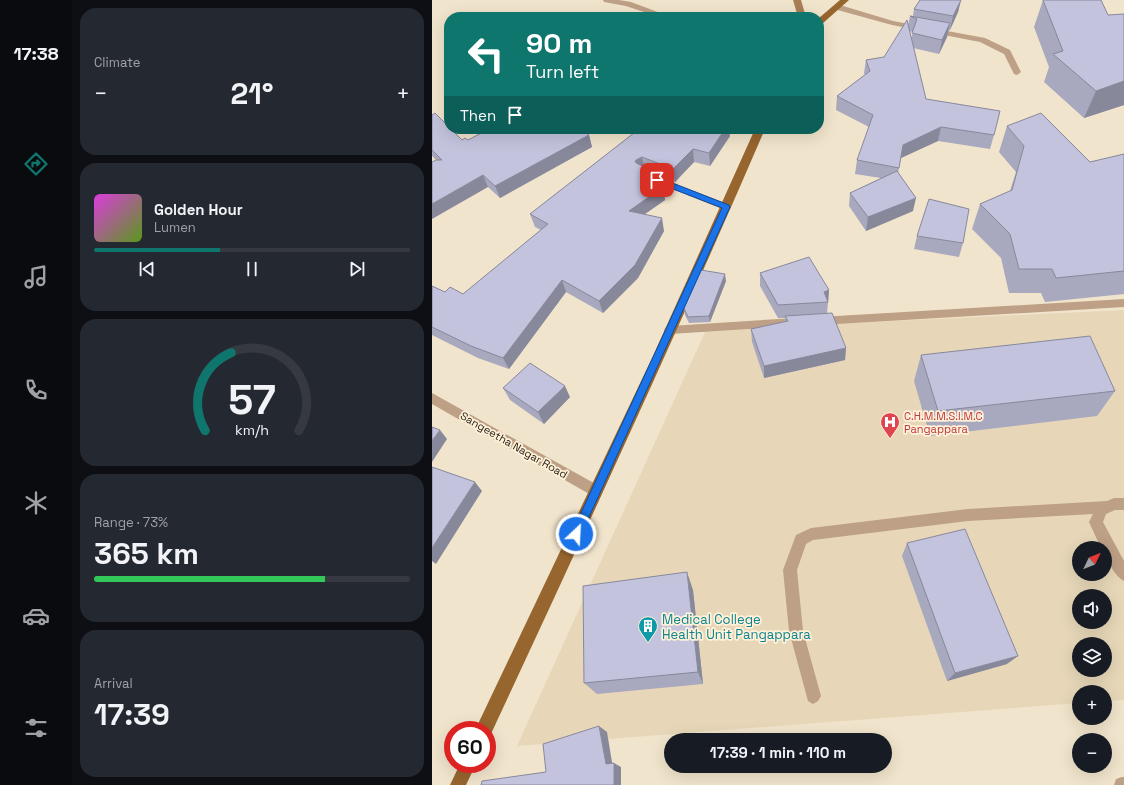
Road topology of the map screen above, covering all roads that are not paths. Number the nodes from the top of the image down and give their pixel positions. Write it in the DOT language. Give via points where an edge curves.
graph roads {
  1 [pos="607,0"];
  2 [pos="797,0"];
  3 [pos="845,0"];
  4 [pos="627,2"];
  5 [pos="837,7"];
  6 [pos="654,12"];
  7 [pos="801,12"];
  8 [pos="824,18"];
  9 [pos="1017,72"];
  10 [pos="754,134"];
  11 [pos="644,174"];
  12 [pos="726,207"];
  13 [pos="1124,303"];
  14 [pos="670,330"];
  15 [pos="432,398"];
  16 [pos="596,491"];
  17 [pos="1124,504"];
  18 [pos="1108,507"];
  19 [pos="1124,574"];
  20 [pos="813,696"];
  21 [pos="488,721"];
  22 [pos="464,773"];
  23 [pos="458,785"];
  1 -- 4 [label="street"];
  2 -- 7 [label="street"];
  3 -- 5 [label="main road"];
  4 -- 6 [label="street"];
  5 -- 8 [label="main road"];
  5 -- 9 [label="street" via="892,23 982,40 1007,52"];
  10 -- 12 [label="main road"];
  11 -- 12 [label="street"];
  12 -- 14 [label="main road"];
  13 -- 14 [label="street"];
  14 -- 16 [label="main road"];
  15 -- 16 [label="street, Sangeetha Nagar Road"];
  16 -- 21 [label="main road"];
  17 -- 18 [label="street"];
  18 -- 19 [label="street" via="1101,510 1096,522"];
  18 -- 20 [label="street" via="968,515 806,536 801,540 790,570 796,631"];
  22 -- 23 [label="main road"];
}
